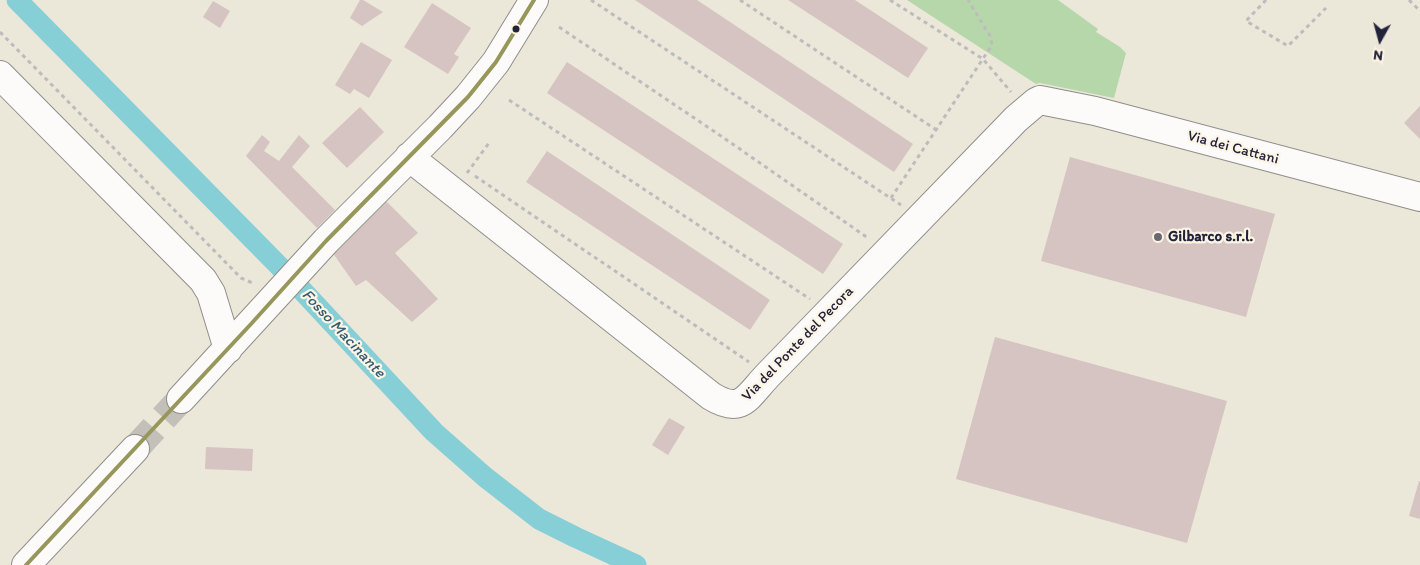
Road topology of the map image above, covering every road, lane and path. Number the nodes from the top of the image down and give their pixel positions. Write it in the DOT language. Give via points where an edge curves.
graph roads {
  1 [pos="534,0"];
  2 [pos="591,0"];
  3 [pos="740,0"];
  4 [pos="890,0"];
  5 [pos="968,0"];
  6 [pos="1266,0"];
  7 [pos="1409,0"];
  8 [pos="1326,8"];
  9 [pos="1420,11"];
  10 [pos="558,28"];
  11 [pos="0,32"];
  12 [pos="983,59"];
  13 [pos="0,75"];
  14 [pos="1016,98"];
  15 [pos="509,100"];
  16 [pos="1046,100"];
  17 [pos="935,129"];
  18 [pos="490,143"];
  19 [pos="409,157"];
  20 [pos="459,180"];
  21 [pos="1420,197"];
  22 [pos="891,198"];
  23 [pos="902,206"];
  24 [pos="876,243"];
  25 [pos="278,293"];
  26 [pos="817,303"];
  27 [pos="240,336"];
  28 [pos="756,367"];
  29 [pos="181,399"];
  30 [pos="135,449"];
  31 [pos="26,565"];
  1 -- 19 [label="street" via="496,62 451,115"];
  2 -- 22 [label="path"];
  3 -- 17 [label="path"];
  4 -- 12 [label="path"];
  5 -- 12 [label="path" via="990,36 992,45"];
  6 -- 8 [label="path" via="1246,21 1288,46"];
  7 -- 9 [label="path"];
  10 -- 24 [label="path"];
  11 -- 25 [label="path" via="241,278"];
  12 -- 14 [label="path"];
  12 -- 17 [label="path"];
  13 -- 27 [label="street" via="189,264"];
  15 -- 26 [label="path"];
  16 -- 20 [label="street, Via del Ponte del Pecora" via="1036,102 1016,119 739,404 729,405 710,396"];
  16 -- 21 [label="street, Via dei Cattani"];
  17 -- 22 [label="path"];
  18 -- 20 [label="path"];
  19 -- 20 [label="street, Via del Ponte del Pecora"];
  19 -- 25 [label="street"];
  20 -- 28 [label="path"];
  22 -- 23 [label="path"];
  25 -- 27 [label="street"];
  27 -- 29 [label="street"];
  30 -- 31 [label="street"];
}
